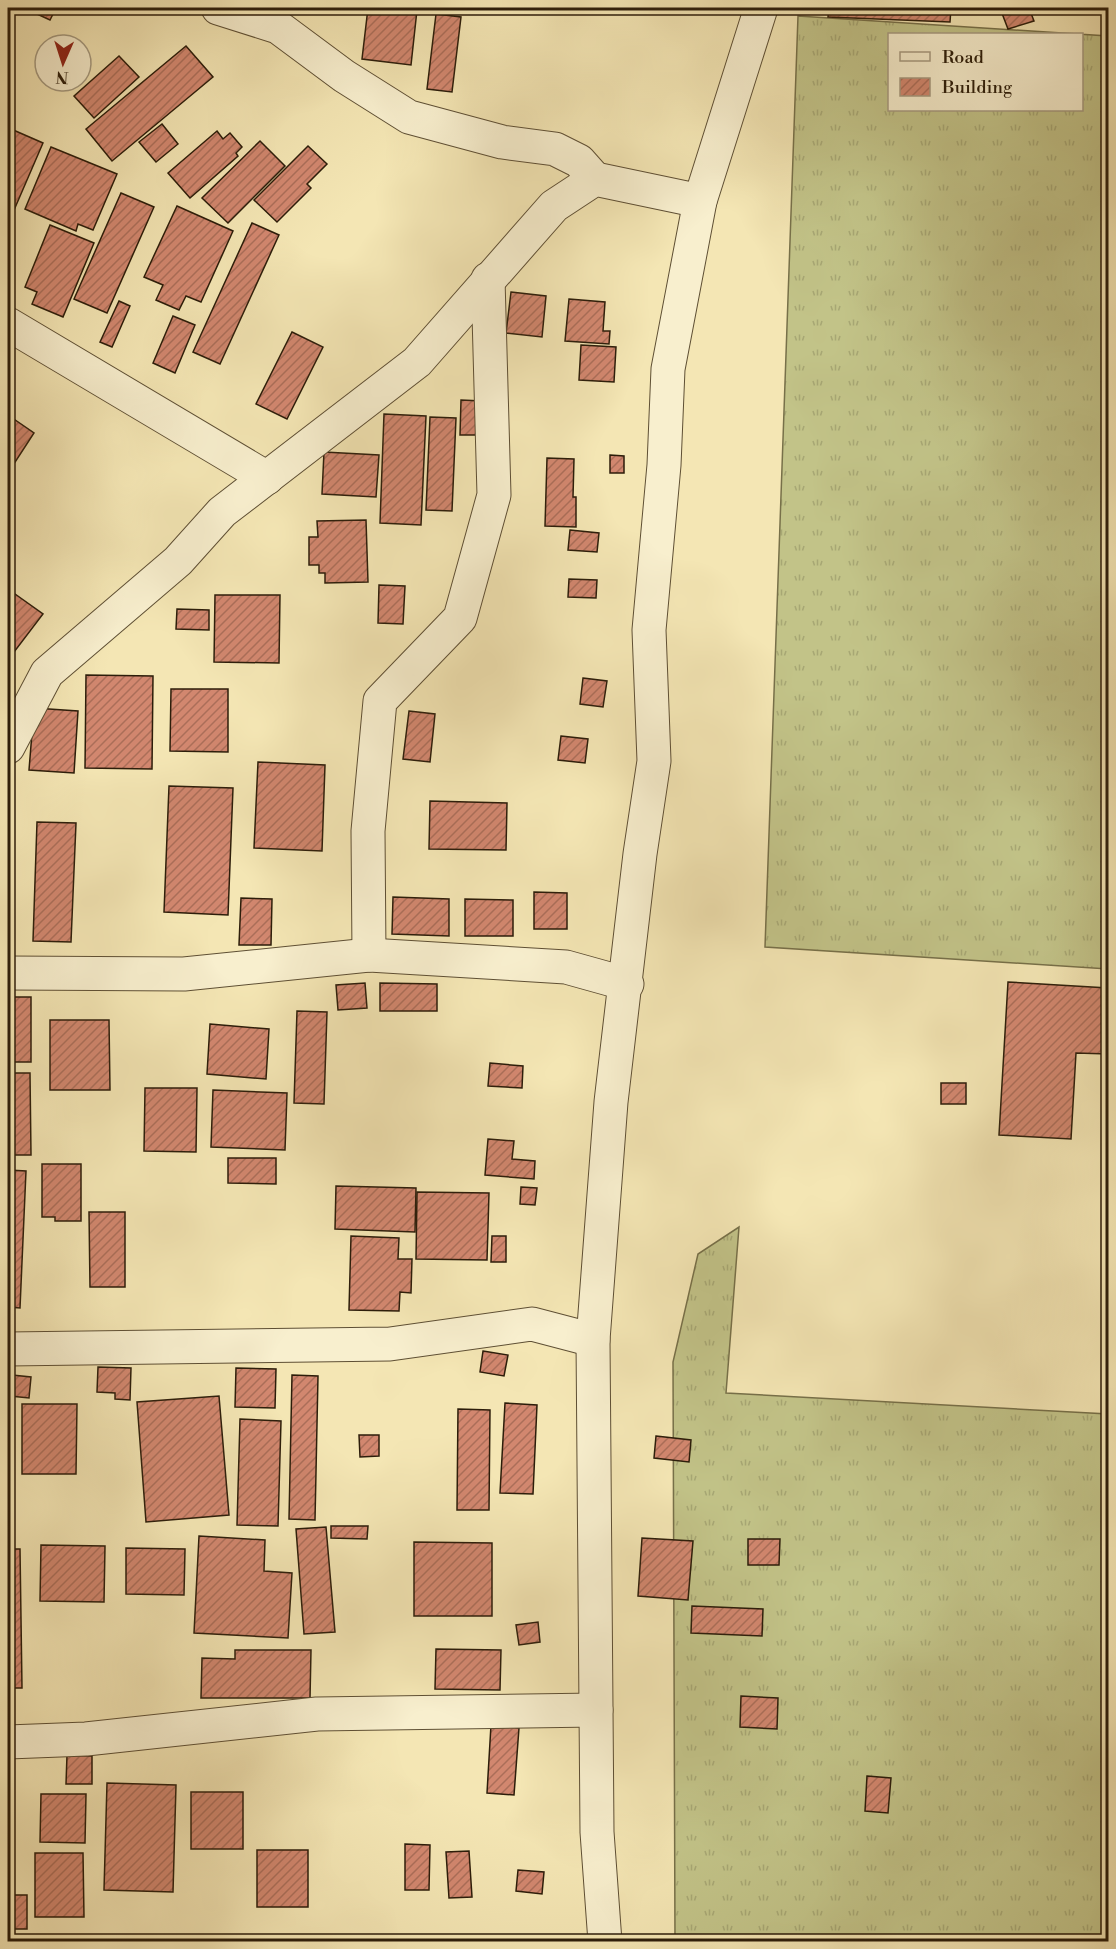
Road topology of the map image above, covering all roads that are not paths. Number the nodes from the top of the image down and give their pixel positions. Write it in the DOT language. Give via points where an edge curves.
graph roads {
  1 [pos="218,8"];
  2 [pos="761,8"];
  3 [pos="267,17"];
  4 [pos="595,179"];
  5 [pos="700,201"];
  6 [pos="488,279"];
  7 [pos="8,324"];
  8 [pos="267,478"];
  9 [pos="8,747"];
  10 [pos="369,955"];
  11 [pos="8,973"];
  12 [pos="627,984"];
  13 [pos="593,1340"];
  14 [pos="8,1349"];
  15 [pos="596,1710"];
  16 [pos="8,1742"];
  17 [pos="605,1941"];
  1 -- 3 [label="street"];
  2 -- 5 [label="street"];
  3 -- 4 [label="street" via="344,76 409,117 502,142 555,149 579,161"];
  4 -- 5 [label="street"];
  4 -- 6 [label="street" via="554,206"];
  5 -- 12 [label="street" via="668,369 649,630 654,761"];
  6 -- 8 [label="street" via="417,362"];
  6 -- 10 [label="street" via="494,495 460,618 380,701 368,831"];
  7 -- 8 [label="street"];
  8 -- 9 [label="street" via="222,512 178,561 47,673"];
  10 -- 11 [label="street" via="184,974"];
  10 -- 12 [label="street" via="566,967"];
  12 -- 13 [label="street" via="611,1102"];
  13 -- 14 [label="street" via="532,1324 390,1344"];
  13 -- 15 [label="street"];
  15 -- 16 [label="street" via="317,1714 86,1739"];
  15 -- 17 [label="street" via="597,1832"];
}
